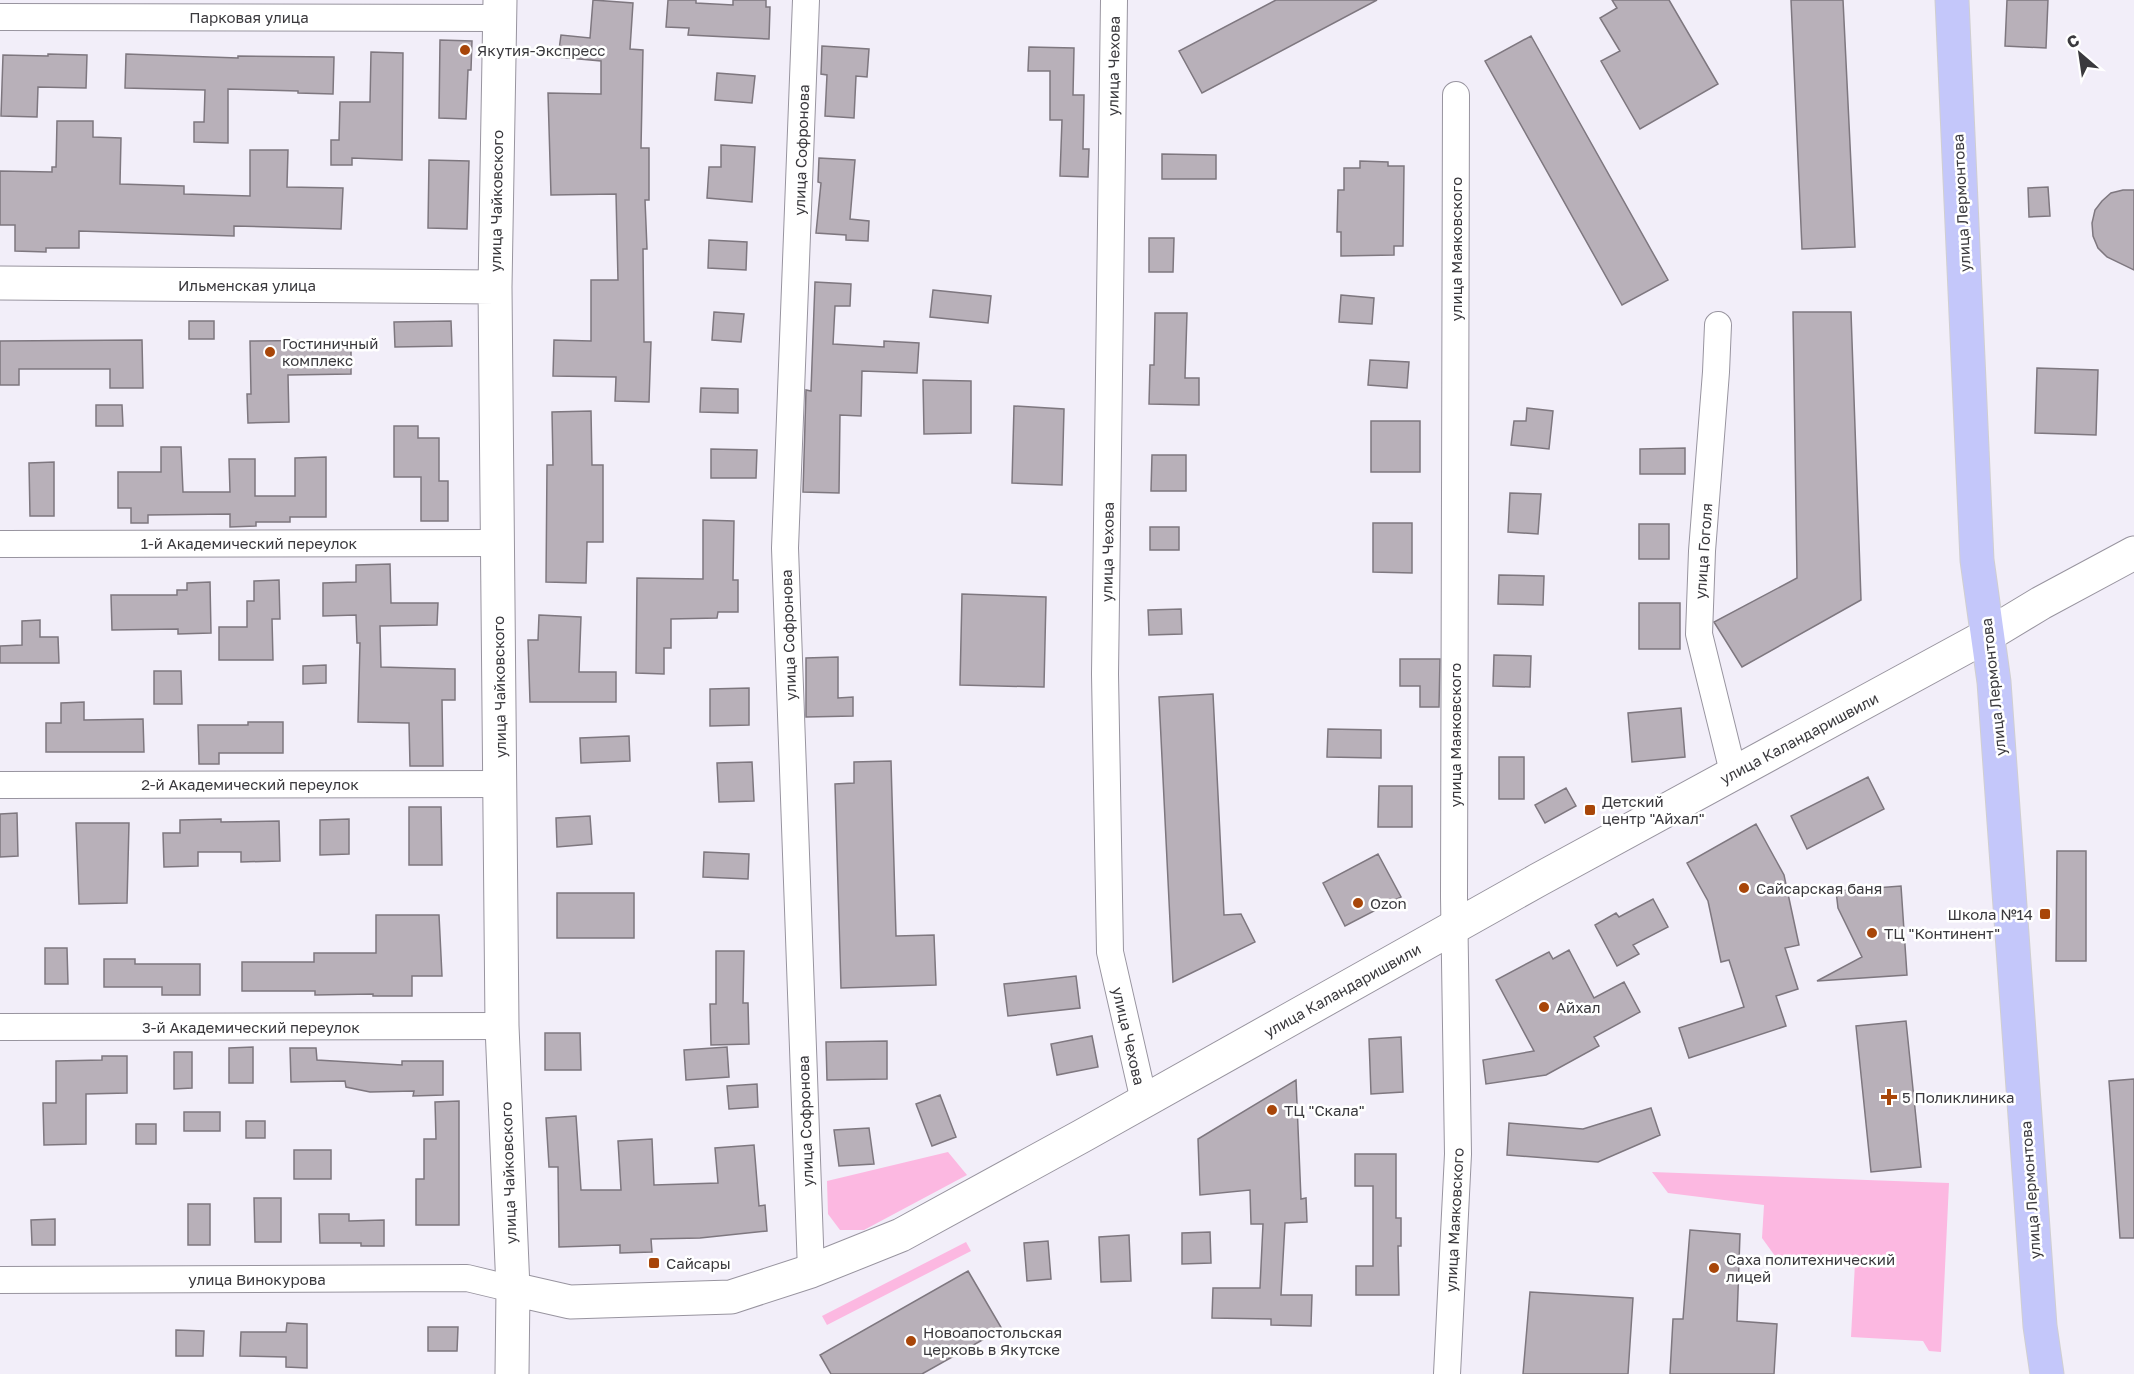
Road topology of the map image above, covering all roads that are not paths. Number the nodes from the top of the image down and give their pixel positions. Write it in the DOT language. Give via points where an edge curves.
graph roads {
  1 [pos="806,0"];
  2 [pos="1114,0"];
  3 [pos="1952,0"];
  4 [pos="499,9"];
  5 [pos="0,17"];
  6 [pos="1456,95"];
  7 [pos="0,283"];
  8 [pos="495,286"];
  9 [pos="1718,325"];
  10 [pos="497,543"];
  11 [pos="0,544"];
  12 [pos="2134,553"];
  13 [pos="1988,635"];
  14 [pos="1733,772"];
  15 [pos="500,784"];
  16 [pos="0,785"];
  17 [pos="1455,926"];
  18 [pos="502,1026"];
  19 [pos="0,1027"];
  20 [pos="1144,1101"];
  21 [pos="811,1271"];
  22 [pos="0,1280"];
  23 [pos="513,1289"];
  24 [pos="513,1374"];
  25 [pos="1447,1374"];
  26 [pos="2047,1374"];
  1 -- 21 [label="street, улица Софронова" via="785,548"];
  2 -- 20 [label="street, улица Чехова" via="1105,674 1110,952"];
  3 -- 13 [label="main road, улица Лермонтова" via="1977,560"];
  4 -- 5 [label="street, Парковая улица"];
  4 -- 8 [label="main road, улица Чайковского"];
  6 -- 17 [label="street, улица Маяковского"];
  7 -- 8 [label="main road, Ильменская улица"];
  8 -- 10 [label="main road, улица Чайковского"];
  9 -- 14 [label="street, улица Гоголя" via="1699,634"];
  10 -- 11 [label="street, 1-й Академический переулок"];
  10 -- 15 [label="main road, улица Чайковского"];
  12 -- 13 [label="main road, улица Каландаришвили"];
  13 -- 14 [label="main road, улица Каландаришвили"];
  13 -- 26 [label="main road, улица Лермонтова" via="2040,1326"];
  14 -- 17 [label="main road, улица Каландаришвили"];
  15 -- 16 [label="street, 2-й Академический переулок"];
  15 -- 18 [label="main road, улица Чайковского"];
  17 -- 20 [label="main road, улица Каландаришвили"];
  17 -- 25 [label="street, улица Маяковского" via="1458,1154"];
  18 -- 19 [label="street, 3-й Академический переулок"];
  18 -- 23 [label="main road, улица Чайковского"];
  20 -- 21 [label="main road, улица Каландаришвили" via="901,1235"];
  21 -- 23 [label="main road, улица Каландаришвили" via="731,1296 570,1302"];
  22 -- 23 [label="street, улица Винокурова" via="467,1278"];
  23 -- 24 [label="main road, улица Чайковского"];
}
